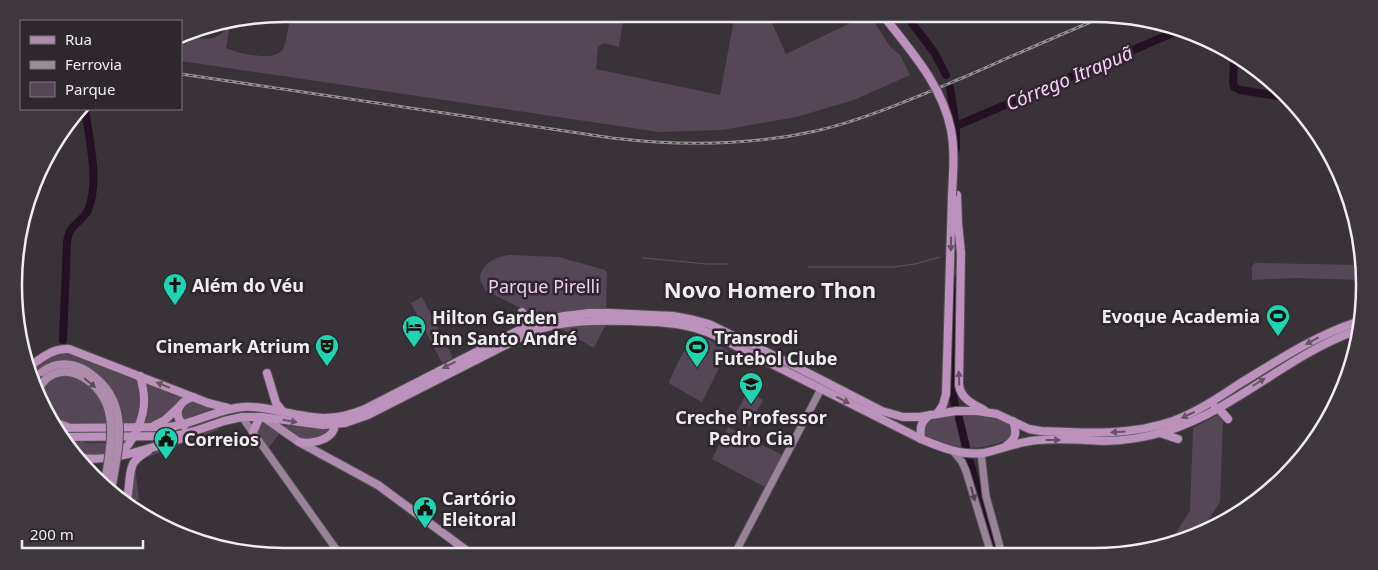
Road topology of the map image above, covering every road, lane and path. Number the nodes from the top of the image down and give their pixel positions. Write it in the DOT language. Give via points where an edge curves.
graph roads {
  1 [pos="888,22"];
  2 [pos="895,22"];
  3 [pos="955,195"];
  4 [pos="522,312"];
  5 [pos="689,322"];
  6 [pos="1352,324"];
  7 [pos="520,329"];
  8 [pos="1350,334"];
  9 [pos="34,363"];
  10 [pos="268,372"];
  11 [pos="140,376"];
  12 [pos="39,377"];
  13 [pos="821,389"];
  14 [pos="193,397"];
  15 [pos="1209,404"];
  16 [pos="179,407"];
  17 [pos="230,408"];
  18 [pos="1218,408"];
  19 [pos="283,412"];
  20 [pos="988,412"];
  21 [pos="934,415"];
  22 [pos="242,417"];
  23 [pos="261,417"];
  24 [pos="1228,419"];
  25 [pos="332,421"];
  26 [pos="1012,422"];
  27 [pos="64,425"];
  28 [pos="182,425"];
  29 [pos="65,428"];
  30 [pos="72,428"];
  31 [pos="137,428"];
  32 [pos="149,428"];
  33 [pos="195,431"];
  34 [pos="254,432"];
  35 [pos="1160,433"];
  36 [pos="71,437"];
  37 [pos="133,437"];
  38 [pos="921,439"];
  39 [pos="1178,439"];
  40 [pos="319,441"];
  41 [pos="300,442"];
  42 [pos="156,446"];
  43 [pos="1006,447"];
  44 [pos="953,450"];
  45 [pos="321,453"];
  46 [pos="981,453"];
  47 [pos="117,456"];
  48 [pos="88,458"];
  49 [pos="106,477"];
  50 [pos="112,482"];
  51 [pos="128,495"];
  52 [pos="335,548"];
  53 [pos="463,548"];
  54 [pos="738,548"];
  55 [pos="989,548"];
  56 [pos="1000,548"];
  1 -- 3 [label="highway, bridge" via="919,61 945,108 951,130"];
  2 -- 3 [label="highway, bridge" via="935,77 947,102 957,139"];
  20 -- 3 [label="highway, one-way" via="967,400 959,385 961,253"];
  3 -- 21 [label="highway, one-way" via="946,394 943,405"];
  4 -- 7 [label="highway" via="524,320"];
  5 -- 7 [label="highway" via="664,315 589,313 557,317"];
  5 -- 13 [label="highway"];
  5 -- 21 [label="highway" via="709,324 732,334 882,411 903,417"];
  5 -- 25 [label="highway" via="593,320 549,326 526,334 368,415 355,420"];
  6 -- 15 [label="highway, one-way" via="1314,339"];
  7 -- 25 [label="highway, one-way" via="365,408"];
  18 -- 8 [label="highway, one-way" via="1305,354"];
  9 -- 11 [label="highway" via="63,348"];
  10 -- 19 [label="highway" via="276,403"];
  14 -- 11 [label="highway, one-way"];
  11 -- 31 [label="highway" via="144,405"];
  12 -- 49 [label="main road, one-way, bridge" via="74,373 98,390 112,425"];
  12 -- 50 [label="main road, bridge" via="50,367 60,364 76,366 99,380 111,395 119,425"];
  13 -- 38 [label="highway, one-way"];
  13 -- 54 [label="main road"];
  14 -- 16 [label="highway"];
  14 -- 17 [label="highway"];
  15 -- 18 [label="highway"];
  15 -- 26 [label="highway, one-way" via="1166,423 1114,432 1041,431"];
  16 -- 28 [label="highway"];
  16 -- 32 [label="highway" via="165,420"];
  17 -- 19 [label="highway" via="253,406"];
  17 -- 22 [label="highway"];
  17 -- 28 [label="highway"];
  18 -- 24 [label="highway"];
  18 -- 35 [label="highway"];
  19 -- 25 [label="highway"];
  20 -- 21 [label="highway" via="963,410"];
  20 -- 26 [label="highway"];
  21 -- 38 [label="highway" via="921,424"];
  22 -- 23 [label="highway"];
  22 -- 33 [label="highway"];
  22 -- 34 [label="main road"];
  23 -- 25 [label="highway, one-way" via="312,425"];
  23 -- 34 [label="highway"];
  23 -- 41 [label="main road"];
  25 -- 40 [label="highway" via="333,432"];
  26 -- 43 [label="highway" via="1014,438"];
  27 -- 30 [label="main road"];
  28 -- 32 [label="highway"];
  28 -- 33 [label="highway"];
  29 -- 30 [label="highway"];
  30 -- 31 [label="highway"];
  31 -- 32 [label="highway"];
  31 -- 37 [label="highway"];
  33 -- 37 [label="highway" via="167,437"];
  33 -- 42 [label="highway" via="185,438"];
  34 -- 52 [label="main road"];
  35 -- 39 [label="highway"];
  43 -- 35 [label="highway, one-way" via="1039,440 1112,440"];
  36 -- 37 [label="highway"];
  37 -- 47 [label="highway"];
  38 -- 44 [label="highway"];
  40 -- 41 [label="highway"];
  40 -- 45 [label="main road" via="317,446"];
  41 -- 45 [label="main road"];
  42 -- 47 [label="highway"];
  42 -- 51 [label="highway" via="133,463"];
  43 -- 46 [label="highway"];
  44 -- 46 [label="highway"];
  44 -- 55 [label="main road, one-way" via="966,471"];
  45 -- 53 [label="main road" via="378,485"];
  46 -- 56 [label="main road" via="986,496"];
  47 -- 48 [label="highway"];
}
